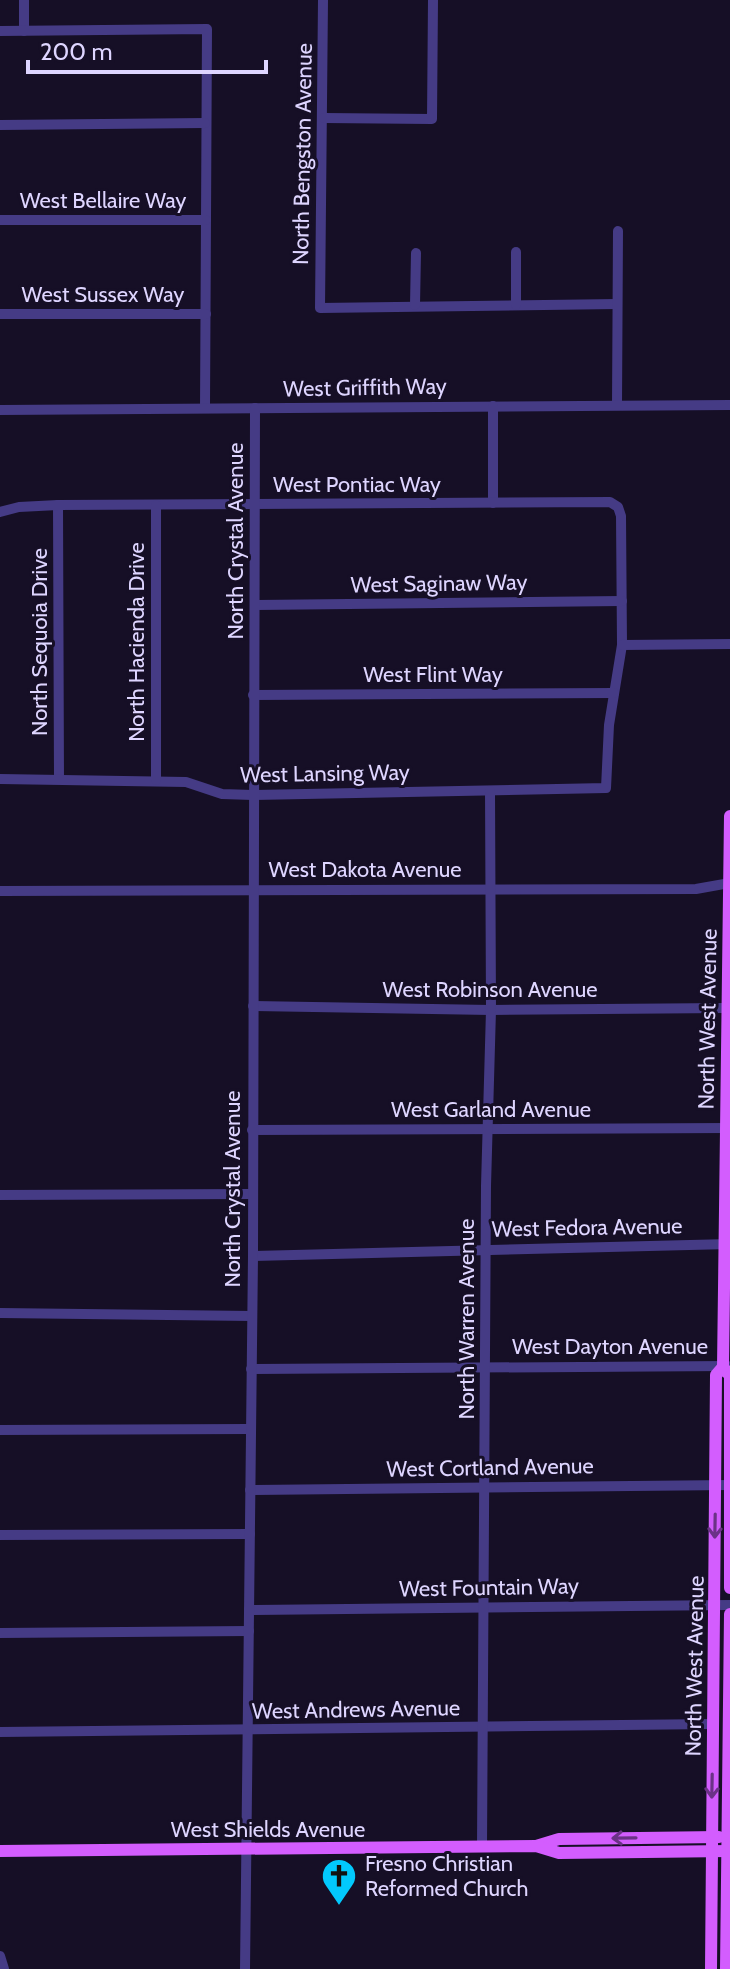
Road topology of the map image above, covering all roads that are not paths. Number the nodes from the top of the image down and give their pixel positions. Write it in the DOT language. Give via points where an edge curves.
graph roads {
  1 [pos="24,0"];
  2 [pos="323,0"];
  3 [pos="433,0"];
  4 [pos="0,31"];
  5 [pos="24,31"];
  6 [pos="324,118"];
  7 [pos="205,123"];
  8 [pos="0,125"];
  9 [pos="0,220"];
  10 [pos="206,220"];
  11 [pos="618,231"];
  12 [pos="516,252"];
  13 [pos="416,253"];
  14 [pos="617,304"];
  15 [pos="415,305"];
  16 [pos="516,305"];
  17 [pos="0,314"];
  18 [pos="206,314"];
  19 [pos="617,405"];
  20 [pos="730,405"];
  21 [pos="493,406"];
  22 [pos="205,408"];
  23 [pos="255,408"];
  24 [pos="0,410"];
  25 [pos="493,503"];
  26 [pos="255,504"];
  27 [pos="58,505"];
  28 [pos="156,505"];
  29 [pos="0,512"];
  30 [pos="622,601"];
  31 [pos="256,605"];
  32 [pos="730,644"];
  33 [pos="622,645"];
  34 [pos="614,693"];
  35 [pos="253,695"];
  36 [pos="0,779"];
  37 [pos="59,779"];
  38 [pos="156,780"];
  39 [pos="490,791"];
  40 [pos="253,795"];
  41 [pos="730,816"];
  42 [pos="729,883"];
  43 [pos="254,889"];
  44 [pos="492,889"];
  45 [pos="0,891"];
  46 [pos="253,1006"];
  47 [pos="726,1008"];
  48 [pos="491,1010"];
  49 [pos="728,1128"];
  50 [pos="486,1129"];
  51 [pos="252,1130"];
  52 [pos="252,1194"];
  53 [pos="0,1195"];
  54 [pos="727,1244"];
  55 [pos="485,1249"];
  56 [pos="253,1256"];
  57 [pos="0,1313"];
  58 [pos="252,1316"];
  59 [pos="485,1366"];
  60 [pos="726,1366"];
  61 [pos="251,1369"];
  62 [pos="249,1429"];
  63 [pos="0,1430"];
  64 [pos="725,1485"];
  65 [pos="484,1486"];
  66 [pos="250,1490"];
  67 [pos="250,1534"];
  68 [pos="0,1535"];
  69 [pos="730,1588"];
  70 [pos="715,1605"];
  71 [pos="730,1605"];
  72 [pos="481,1607"];
  73 [pos="249,1610"];
  74 [pos="730,1614"];
  75 [pos="249,1631"];
  76 [pos="0,1633"];
  77 [pos="713,1724"];
  78 [pos="729,1724"];
  79 [pos="483,1728"];
  80 [pos="248,1730"];
  81 [pos="0,1732"];
  82 [pos="711,1837"];
  83 [pos="729,1837"];
  84 [pos="536,1846"];
  85 [pos="482,1847"];
  86 [pos="245,1849"];
  87 [pos="0,1851"];
  88 [pos="711,1851"];
  89 [pos="729,1851"];
  90 [pos="0,1956"];
  91 [pos="4,1969"];
  92 [pos="245,1969"];
  93 [pos="711,1969"];
  94 [pos="726,1969"];
  1 -- 5 [label="street"];
  2 -- 6 [label="street, North Bengston Avenue"];
  3 -- 6 [label="street" via="432,119"];
  4 -- 5 [label="street"];
  5 -- 7 [label="street" via="207,29"];
  6 -- 15 [label="street, North Bengston Avenue" via="320,308"];
  7 -- 8 [label="street"];
  7 -- 10 [label="street"];
  9 -- 10 [label="street, West Bellaire Way"];
  10 -- 18 [label="street"];
  11 -- 14 [label="street"];
  12 -- 16 [label="street"];
  13 -- 15 [label="street"];
  14 -- 16 [label="street"];
  14 -- 19 [label="street"];
  15 -- 16 [label="street"];
  17 -- 18 [label="street, West Sussex Way"];
  18 -- 22 [label="street"];
  19 -- 20 [label="street, West Griffith Way"];
  19 -- 21 [label="street, West Griffith Way"];
  21 -- 23 [label="street, West Griffith Way"];
  21 -- 25 [label="street"];
  22 -- 23 [label="street, West Griffith Way"];
  22 -- 24 [label="street, West Griffith Way"];
  23 -- 26 [label="street, North Crystal Avenue"];
  25 -- 26 [label="street, West Pontiac Way"];
  25 -- 30 [label="street, West Pontiac Way" via="606,501 618,507"];
  26 -- 28 [label="street, West Pontiac Way"];
  26 -- 31 [label="street, North Crystal Avenue"];
  27 -- 28 [label="street, West Pontiac Way"];
  27 -- 29 [label="street, West Pontiac Way"];
  27 -- 37 [label="street, North Sequoia Drive"];
  28 -- 38 [label="street, North Hacienda Drive"];
  30 -- 31 [label="street, West Saginaw Way"];
  30 -- 33 [label="street"];
  31 -- 35 [label="street, North Crystal Avenue"];
  32 -- 33 [label="street"];
  33 -- 34 [label="street"];
  34 -- 35 [label="street, West Flint Way"];
  34 -- 39 [label="street, West Lansing Way" via="606,788"];
  35 -- 40 [label="street, North Crystal Avenue"];
  36 -- 37 [label="street, West Lansing Way"];
  37 -- 38 [label="street, West Lansing Way"];
  38 -- 40 [label="street, West Lansing Way"];
  39 -- 40 [label="street, West Lansing Way"];
  39 -- 44 [label="street, North Warren Avenue"];
  40 -- 43 [label="street, North Crystal Avenue"];
  41 -- 42 [label="main road, North West Avenue"];
  42 -- 44 [label="street, West Dakota Avenue" via="696,889"];
  42 -- 47 [label="main road, North West Avenue"];
  43 -- 44 [label="street, West Dakota Avenue"];
  43 -- 45 [label="street, West Dakota Avenue"];
  43 -- 46 [label="street, North Crystal Avenue"];
  44 -- 48 [label="street, North Warren Avenue"];
  46 -- 48 [label="street, West Robinson Avenue"];
  46 -- 51 [label="street, North Crystal Avenue"];
  47 -- 48 [label="street, West Robinson Avenue"];
  47 -- 49 [label="main road, North West Avenue"];
  48 -- 50 [label="street, North Warren Avenue"];
  49 -- 50 [label="street, West Garland Avenue"];
  49 -- 54 [label="main road, North West Avenue"];
  50 -- 51 [label="street, West Garland Avenue"];
  50 -- 55 [label="street, North Warren Avenue"];
  51 -- 52 [label="street, North Crystal Avenue"];
  52 -- 53 [label="street"];
  52 -- 56 [label="street, North Crystal Avenue"];
  54 -- 55 [label="street, West Fedora Avenue"];
  54 -- 60 [label="main road, North West Avenue"];
  55 -- 56 [label="street, West Fedora Avenue"];
  55 -- 59 [label="street, North Warren Avenue"];
  56 -- 58 [label="street, North Crystal Avenue"];
  57 -- 58 [label="street"];
  58 -- 61 [label="street, North Crystal Avenue"];
  59 -- 60 [label="street, West Dayton Avenue"];
  59 -- 61 [label="street, West Dayton Avenue"];
  59 -- 65 [label="street, North Warren Avenue"];
  60 -- 64 [label="main road, North West Avenue" via="716,1375"];
  61 -- 62 [label="street, North Crystal Avenue"];
  62 -- 63 [label="street"];
  62 -- 66 [label="street, North Crystal Avenue"];
  64 -- 65 [label="street, West Cortland Avenue"];
  64 -- 69 [label="main road, North West Avenue"];
  64 -- 70 [label="main road, North West Avenue, one-way"];
  65 -- 66 [label="street, West Cortland Avenue"];
  65 -- 72 [label="street, North Warren Avenue"];
  66 -- 67 [label="street, North Crystal Avenue"];
  67 -- 68 [label="street"];
  67 -- 73 [label="street, North Crystal Avenue"];
  70 -- 71 [label="street, West Fountain Way"];
  70 -- 72 [label="street, West Fountain Way"];
  70 -- 77 [label="main road, North West Avenue"];
  72 -- 73 [label="street, West Fountain Way"];
  72 -- 79 [label="street, North Warren Avenue"];
  73 -- 75 [label="street, North Crystal Avenue"];
  74 -- 78 [label="main road, North West Avenue"];
  75 -- 76 [label="street"];
  75 -- 80 [label="street, North Crystal Avenue"];
  77 -- 79 [label="street, West Andrews Avenue"];
  77 -- 82 [label="main road, North West Avenue, one-way"];
  78 -- 83 [label="main road, North West Avenue"];
  79 -- 80 [label="street, West Andrews Avenue"];
  79 -- 85 [label="street, North Warren Avenue"];
  80 -- 81 [label="street, West Andrews Avenue"];
  80 -- 86 [label="street, North Crystal Avenue"];
  82 -- 83 [label="main road, West Shields Avenue"];
  82 -- 84 [label="main road, West Shields Avenue, one-way" via="559,1839"];
  82 -- 88 [label="main road, North West Avenue"];
  83 -- 89 [label="main road, North West Avenue"];
  84 -- 85 [label="main road, West Shields Avenue"];
  84 -- 88 [label="main road, West Shields Avenue" via="559,1853"];
  85 -- 86 [label="main road, West Shields Avenue"];
  86 -- 87 [label="main road, West Shields Avenue"];
  86 -- 92 [label="street, North Crystal Avenue"];
  88 -- 89 [label="main road, West Shields Avenue"];
  88 -- 93 [label="main road, North West Avenue"];
  89 -- 94 [label="main road, North West Avenue"];
  90 -- 91 [label="street"];
}
